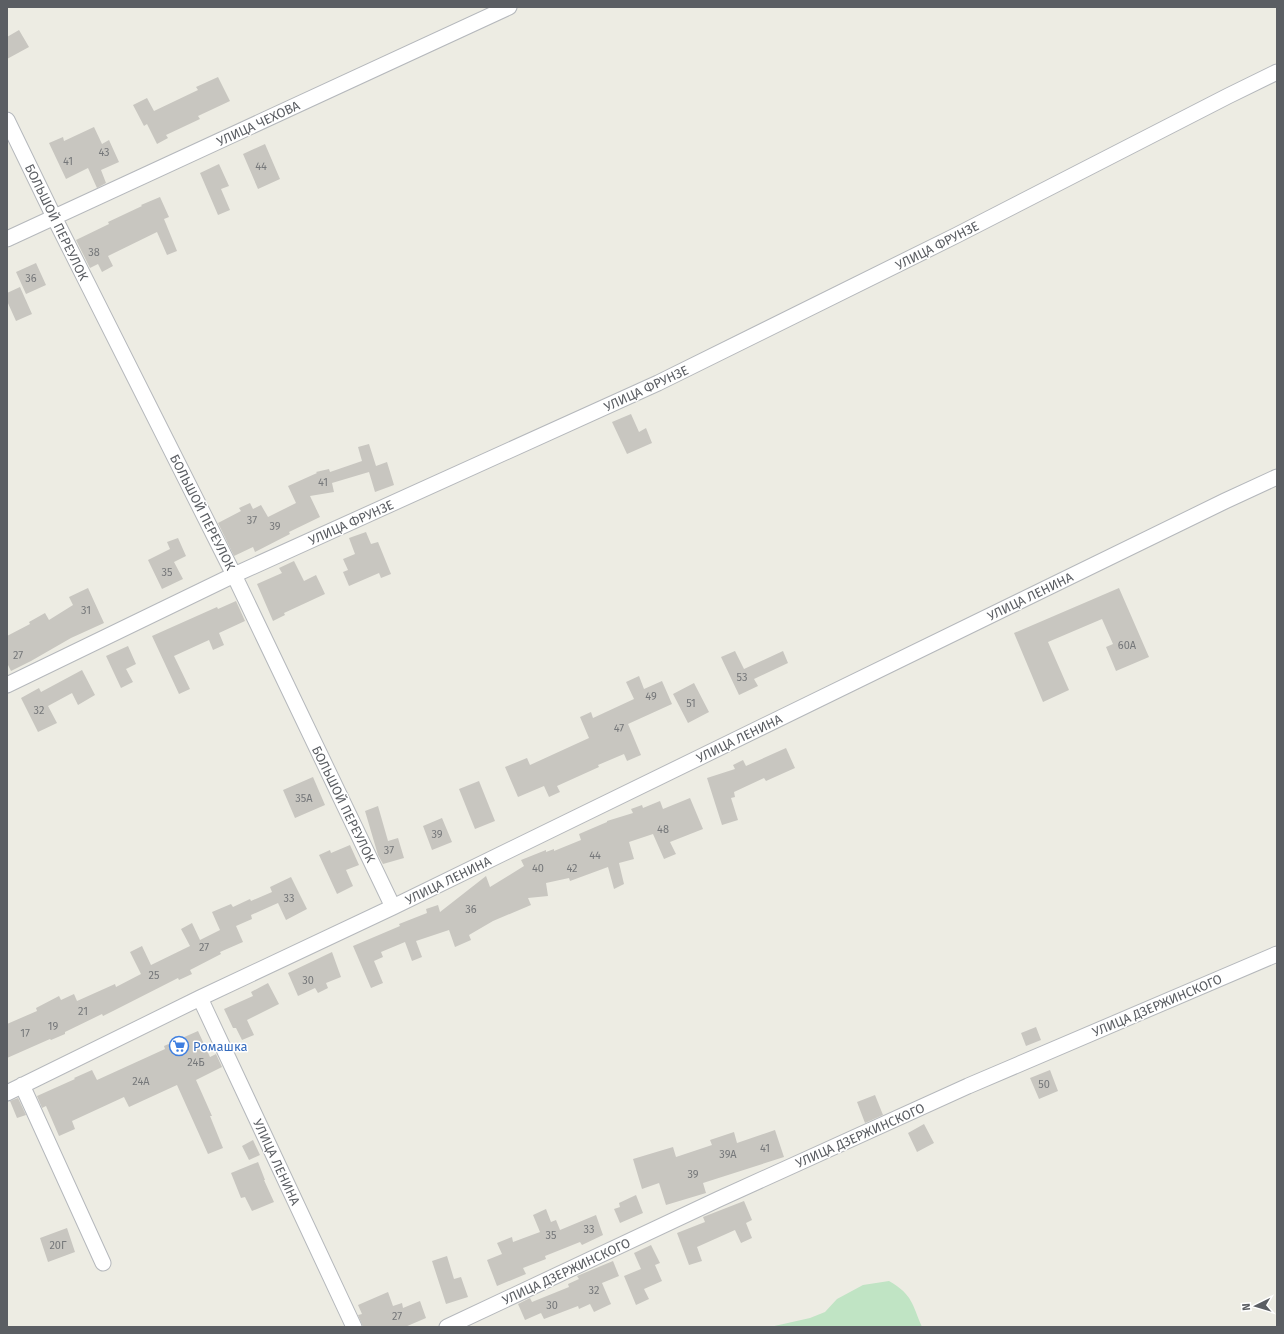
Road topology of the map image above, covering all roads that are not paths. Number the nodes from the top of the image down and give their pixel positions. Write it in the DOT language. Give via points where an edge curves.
graph roads {
  1 [pos="509,7"];
  2 [pos="1277,72"];
  3 [pos="7,120"];
  4 [pos="54,217"];
  5 [pos="7,239"];
  6 [pos="1277,477"];
  7 [pos="234,575"];
  8 [pos="7,685"];
  9 [pos="393,907"];
  10 [pos="1277,954"];
  11 [pos="200,998"];
  12 [pos="22,1085"];
  13 [pos="7,1093"];
  14 [pos="102,1263"];
  15 [pos="354,1327"];
  16 [pos="447,1327"];
  1 -- 4 [label="street, УЛИЦА ЧЕХОВА"];
  2 -- 7 [label="street, УЛИЦА ФРУНЗЕ" via="950,239 658,383"];
  3 -- 4 [label="street, БОЛЬШОЙ ПЕРЕУЛОК"];
  4 -- 5 [label="street, УЛИЦА ЧЕХОВА"];
  4 -- 7 [label="street, БОЛЬШОЙ ПЕРЕУЛОК"];
  6 -- 9 [label="street, УЛИЦА ЛЕНИНА"];
  7 -- 8 [label="street, УЛИЦА ФРУНЗЕ"];
  7 -- 9 [label="street, БОЛЬШОЙ ПЕРЕУЛОК"];
  9 -- 11 [label="street, УЛИЦА ЛЕНИНА"];
  10 -- 16 [label="street, УЛИЦА ДЗЕРЖИНСКОГО" via="968,1086"];
  11 -- 12 [label="street, УЛИЦА ЛЕНИНА"];
  11 -- 15 [label="street, УЛИЦА ЛЕНИНА"];
  12 -- 13 [label="street, УЛИЦА ЛЕНИНА"];
  12 -- 14 [label="street"];
}
